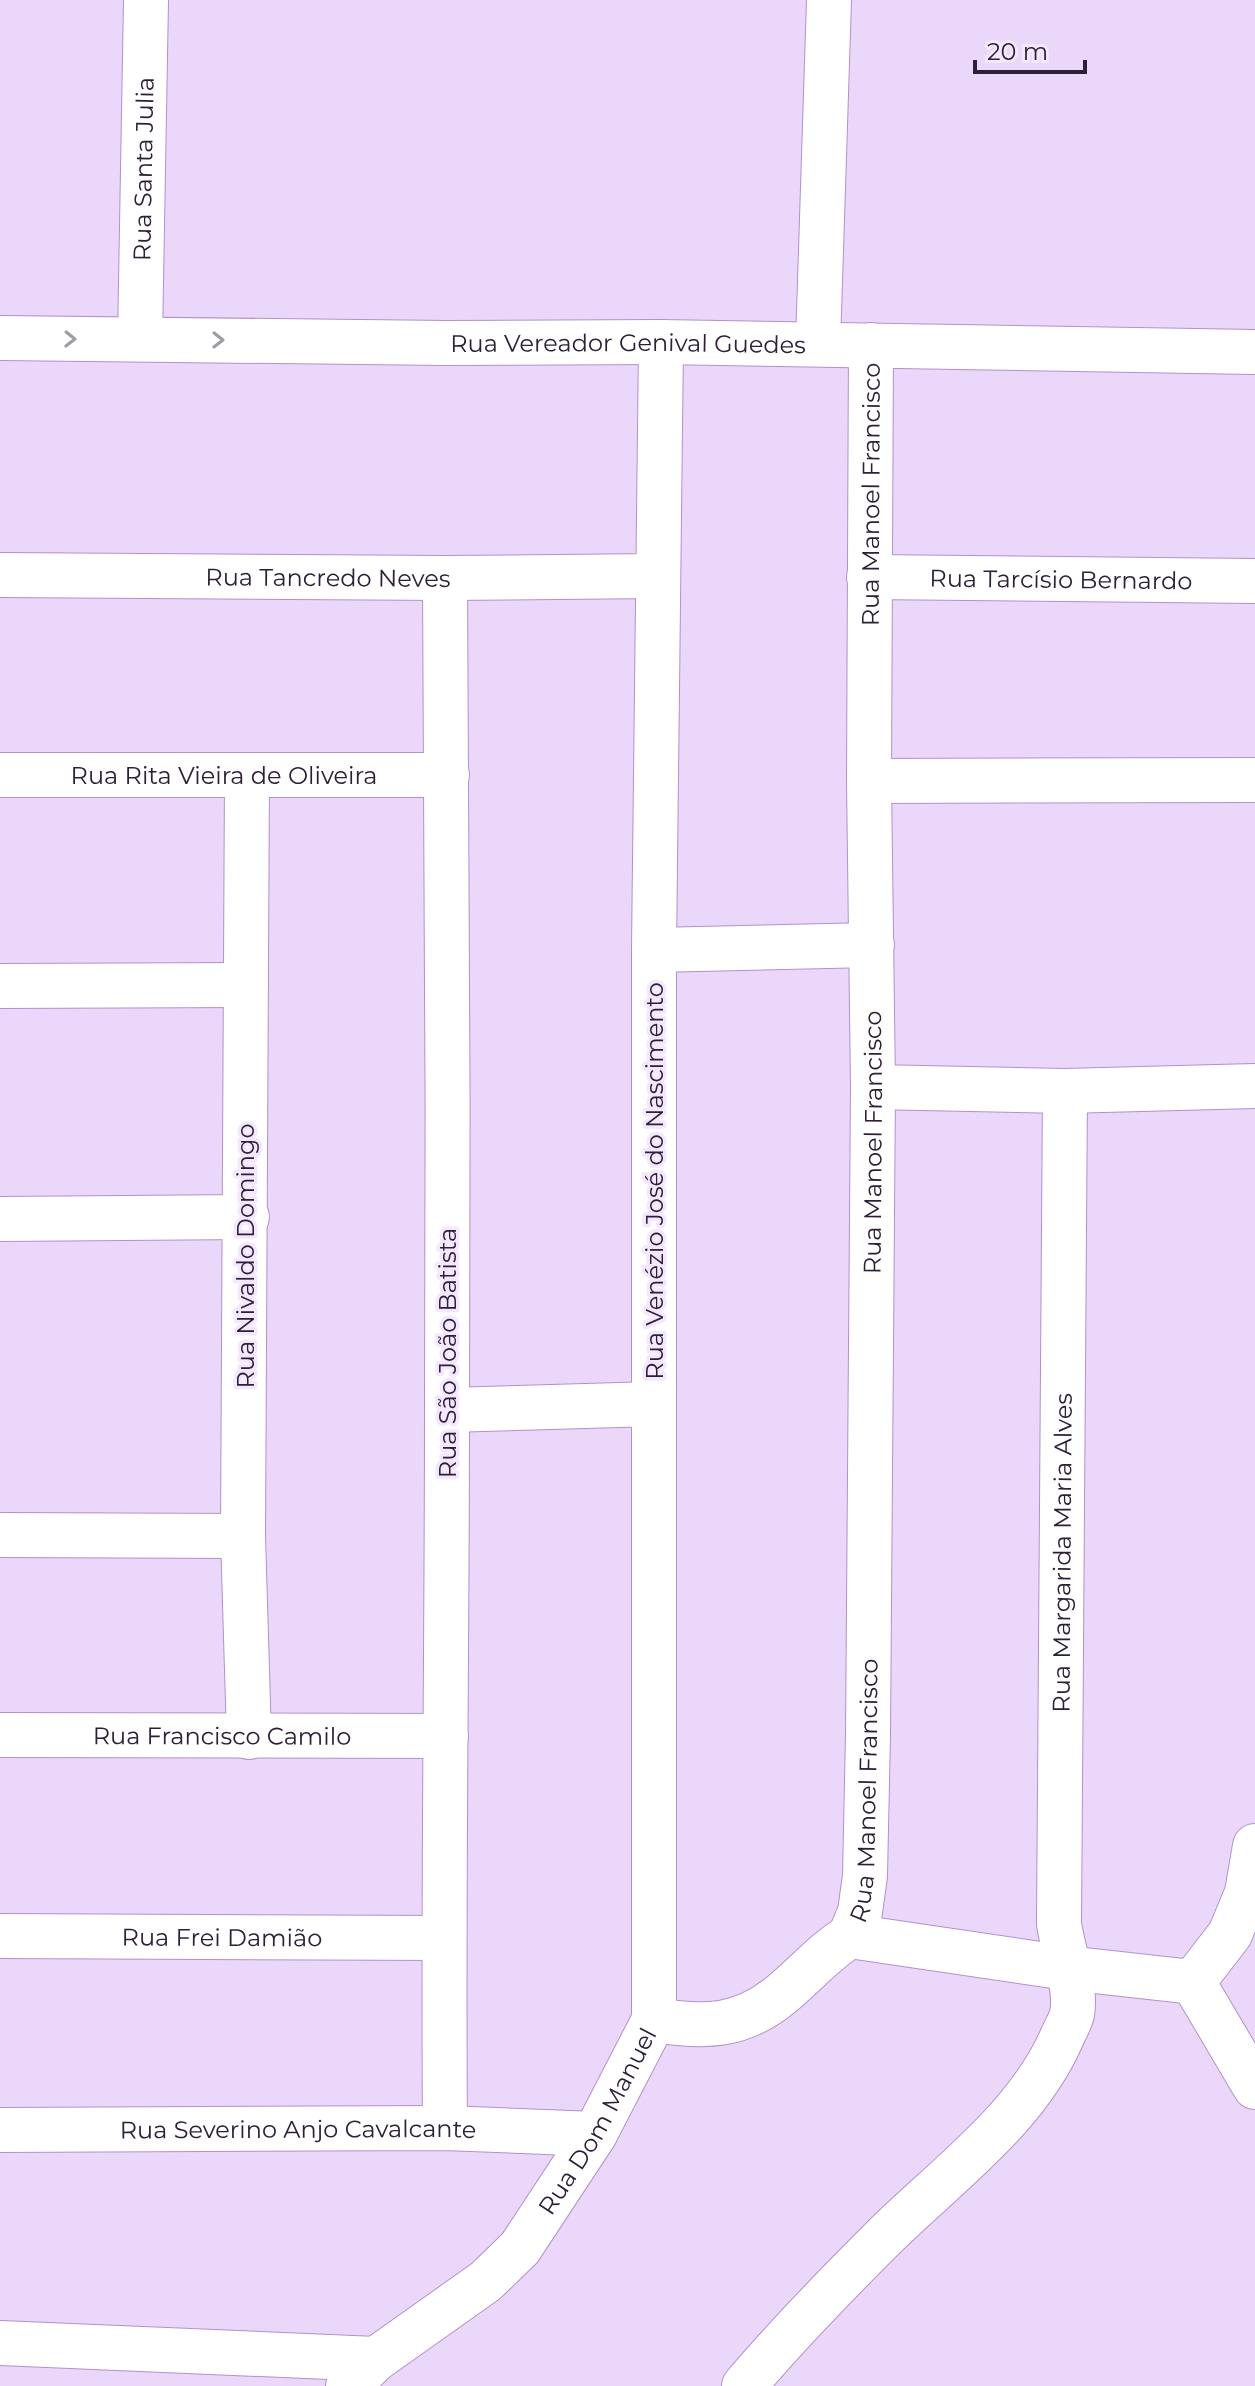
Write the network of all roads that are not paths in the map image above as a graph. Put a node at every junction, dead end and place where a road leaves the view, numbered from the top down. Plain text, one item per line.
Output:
1 (146, 0) edge
2 (829, 0) edge
3 (0, 338) edge
4 (140, 339) junction
5 (661, 342) junction
6 (818, 344) junction
7 (871, 345) junction
8 (1255, 352) edge
9 (0, 575) edge
10 (657, 576) junction
11 (869, 577) junction
12 (445, 578) junction
13 (1255, 581) edge
14 (0, 775) edge
15 (447, 775) junction
16 (247, 776) junction
17 (1255, 780) edge
18 (869, 781) junction
19 (872, 945) junction
20 (654, 950) junction
21 (246, 985) junction
22 (0, 986) edge
23 (1255, 1086) edge
24 (873, 1087) junction
25 (1065, 1091) junction
26 (247, 1217) junction
27 (0, 1219) edge
28 (654, 1404) junction
29 (447, 1410) junction
30 (0, 1535) edge
31 (243, 1536) junction
32 (0, 1735) edge
33 (446, 1736) junction
34 (249, 1737) junction
35 (1255, 1846) edge
36 (1242, 1922) edge
37 (0, 1936) edge
38 (850, 1936) junction
39 (443, 1938) junction
40 (1067, 1968) junction
41 (1193, 1982) junction
42 (654, 2020) junction
43 (1255, 2087) edge
44 (445, 2128) junction
45 (0, 2130) edge
46 (595, 2134) junction
47 (0, 2343) edge
48 (362, 2373) edge
49 (744, 2386) edge

1 - 4 street, Rua Santa Julia
2 - 6 street
3 -> 4 street, Rua Vereador Genival Guedes
4 -> 5 street, Rua Vereador Genival Guedes
5 - 6 street, Rua Vereador Genival Guedes
5 - 10 street, Rua Venézio José do Nascimento
6 - 7 street, Rua Vereador Genival Guedes
7 - 8 street, Rua Vereador Genival Guedes
7 - 11 street, Rua Manoel Francisco
9 - 12 street, Rua Tancredo Neves
10 - 12 street, Rua Tancredo Neves
10 - 20 street, Rua Venézio José do Nascimento
11 - 13 street, Rua Tarcísio Bernardo
11 - 18 street, Rua Manoel Francisco
12 - 15 street, Rua São João Batista
14 - 16 street, Rua Rita Vieira de Oliveira
15 - 16 street, Rua Rita Vieira de Oliveira
15 - 29 street, Rua São João Batista
16 - 21 street, Rua Nivaldo Domingo
17 - 18 street
18 - 19 street, Rua Manoel Francisco
19 - 20 street
19 - 24 street, Rua Manoel Francisco
20 - 28 street, Rua Venézio José do Nascimento
21 - 22 street
21 - 26 street, Rua Nivaldo Domingo
23 - 25 street
24 - 25 street
24 - 38 street, Rua Manoel Francisco
25 - 40 street, Rua Margarida Maria Alves
26 - 27 street
26 - 31 street, Rua Nivaldo Domingo
28 - 29 street
28 - 42 street, Rua Venézio José do Nascimento
29 - 33 street, Rua São João Batista
30 - 31 street
31 - 34 street, Rua Nivaldo Domingo
32 - 34 street, Rua Francisco Camilo
33 - 34 street, Rua Francisco Camilo
33 - 39 street, Rua São João Batista
35 - 36 street
36 - 41 street
37 - 39 street, Rua Frei Damião
38 - 40 street
38 - 42 street, Rua Dom Manuel
39 - 44 street, Rua São João Batista
40 - 41 street
40 - 49 street, Rua Margarida Maria Alves
41 - 43 street
42 - 46 street, Rua Dom Manuel
44 - 45 street, Rua Severino Anjo Cavalcante
44 - 46 street, Rua Severino Anjo Cavalcante
46 - 48 street, Rua Dom Manuel
47 - 48 street

